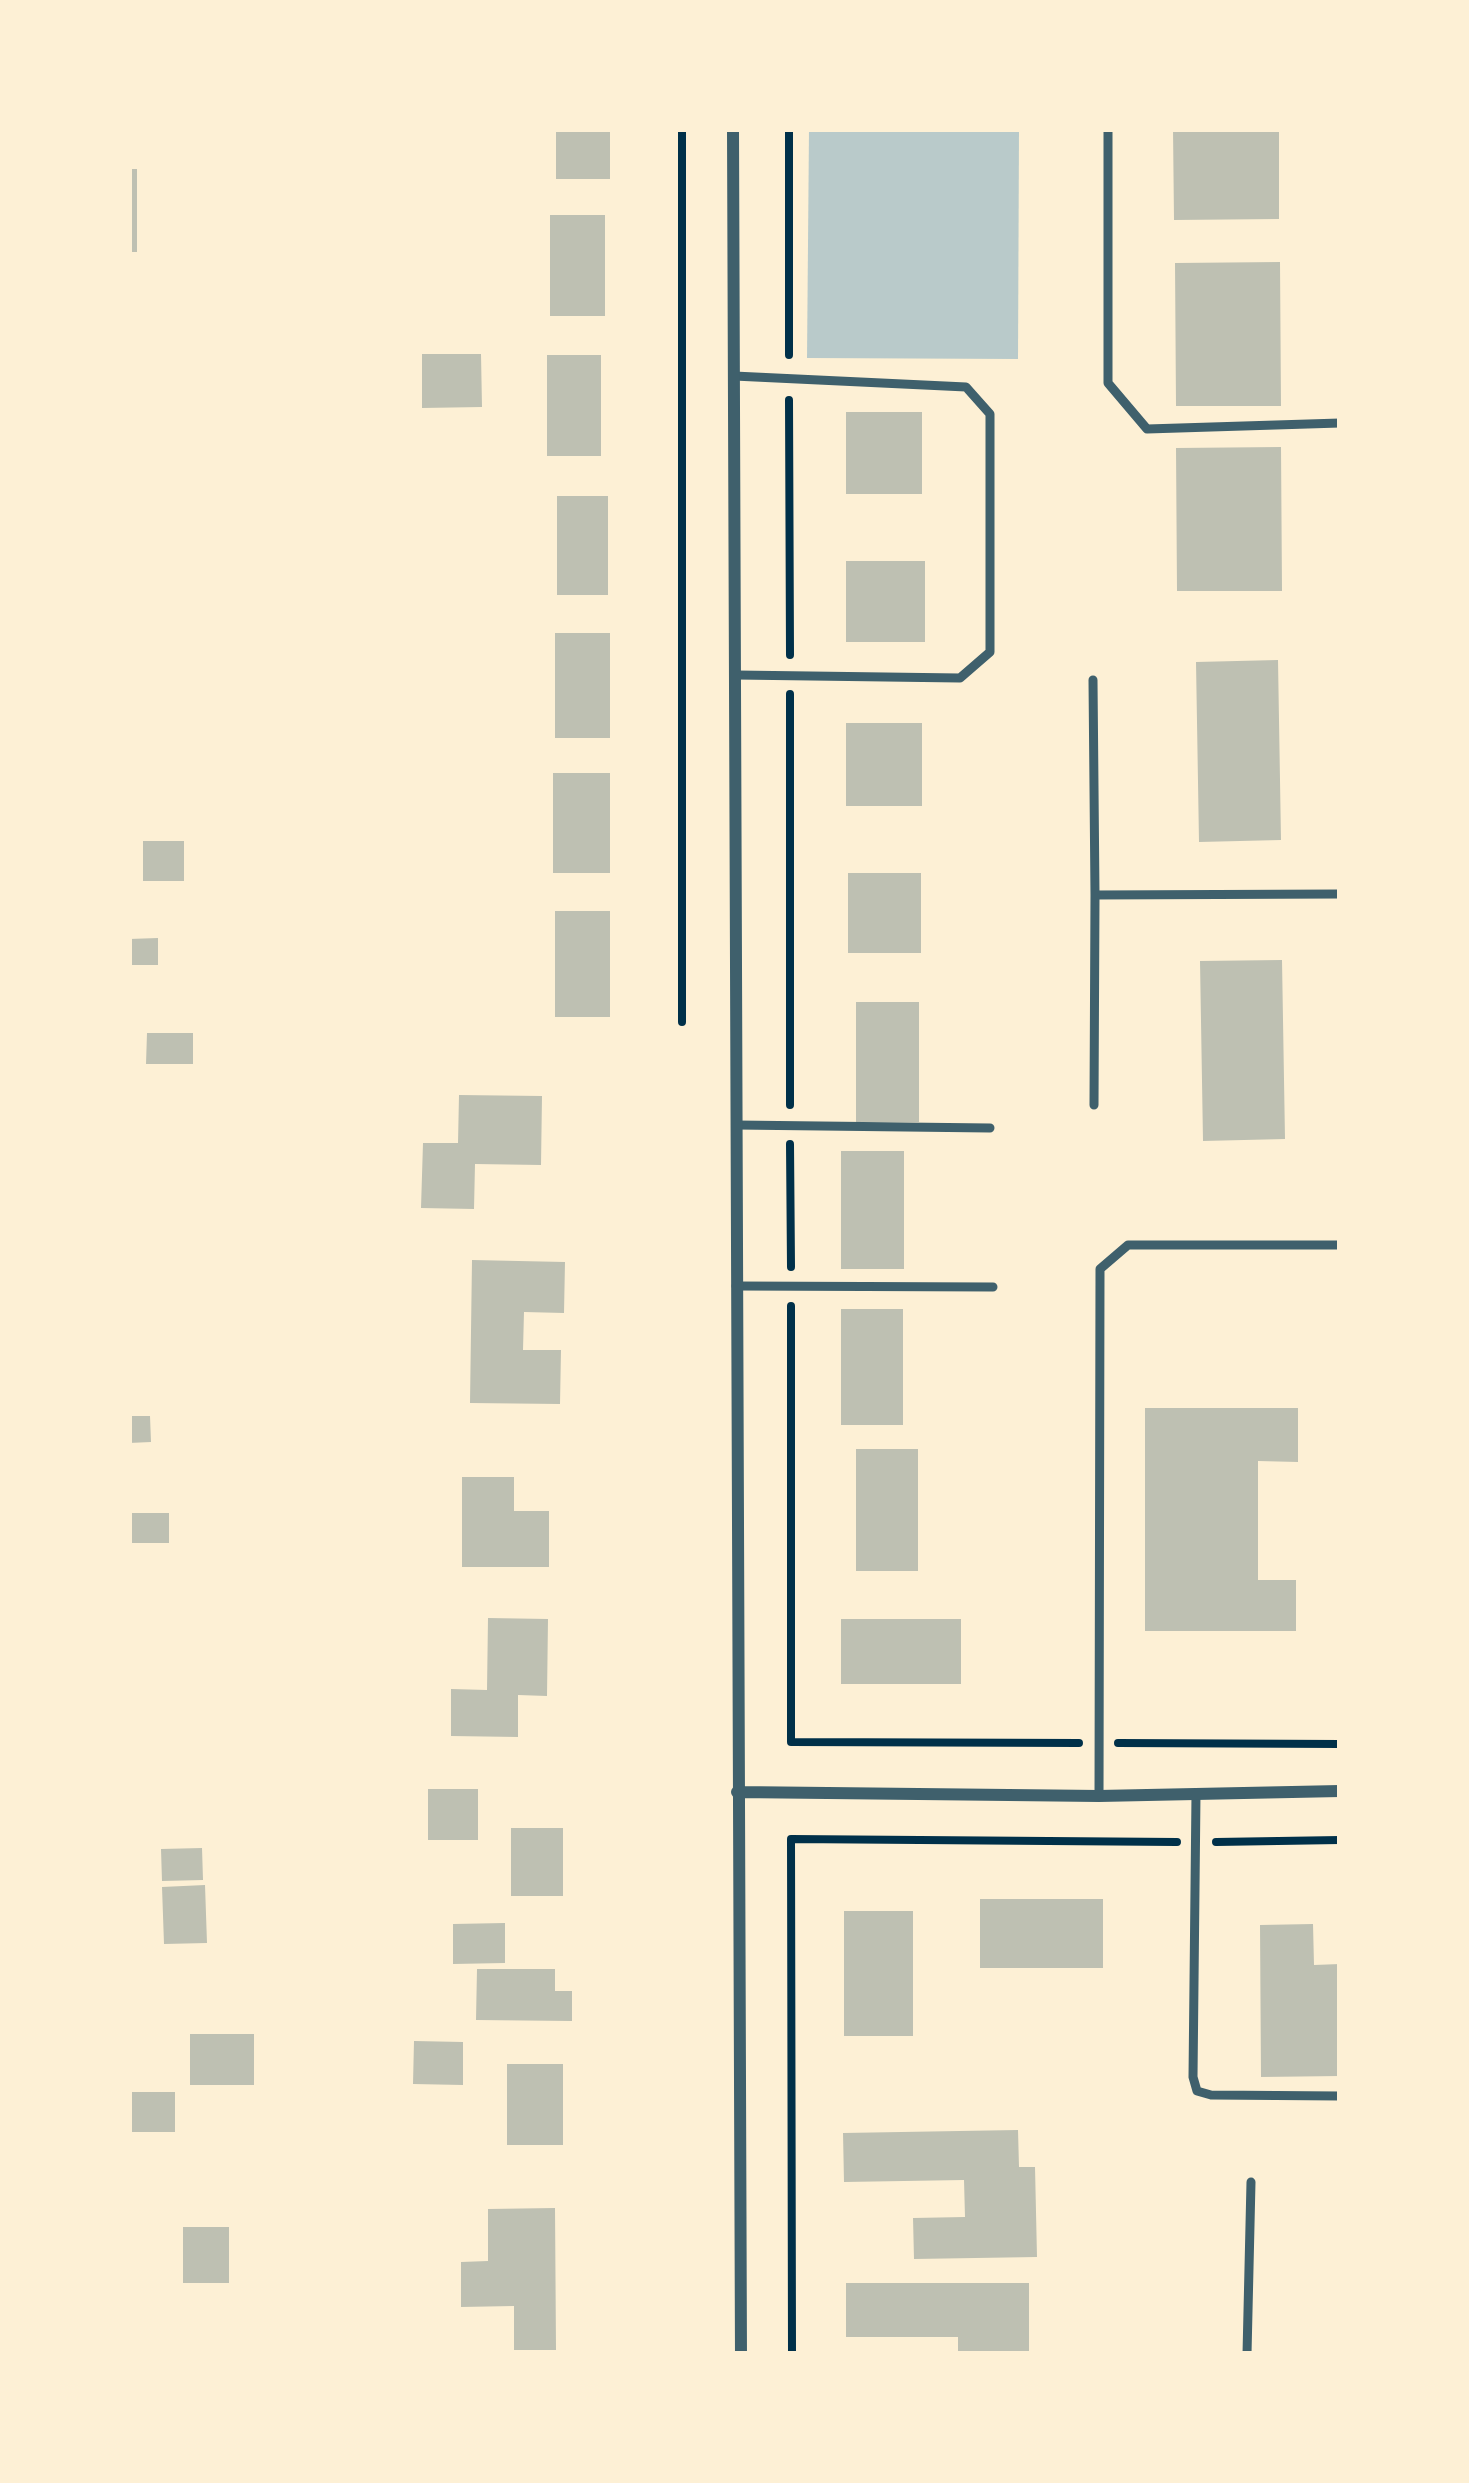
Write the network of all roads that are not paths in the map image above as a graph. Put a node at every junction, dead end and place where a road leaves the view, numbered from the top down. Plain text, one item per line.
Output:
1 (733, 129) edge
2 (1108, 129) edge
3 (734, 376) junction
4 (1340, 423) edge
5 (736, 675) junction
6 (1093, 680) dead end
7 (1340, 894) edge
8 (1095, 895) junction
9 (1094, 1105) dead end
10 (736, 1125) junction
11 (990, 1129) dead end
12 (1340, 1245) edge
13 (736, 1286) junction
14 (993, 1288) dead end
15 (1340, 1791) edge
16 (737, 1792) junction
17 (1196, 1794) junction
18 (1099, 1796) junction
19 (1340, 2096) edge
20 (1251, 2182) dead end
21 (741, 2354) edge
22 (1247, 2354) edge

1 - 3 street
2 - 4 lane
3 - 5 street
3 - 5 lane
5 - 10 street
6 - 8 lane
7 - 8 lane
8 - 9 lane
10 - 11 lane
10 - 13 street
12 - 18 lane
13 - 14 lane
13 - 16 street
15 - 17 street
16 - 18 street
16 - 21 street
17 - 18 street
17 - 19 lane
20 - 22 lane

